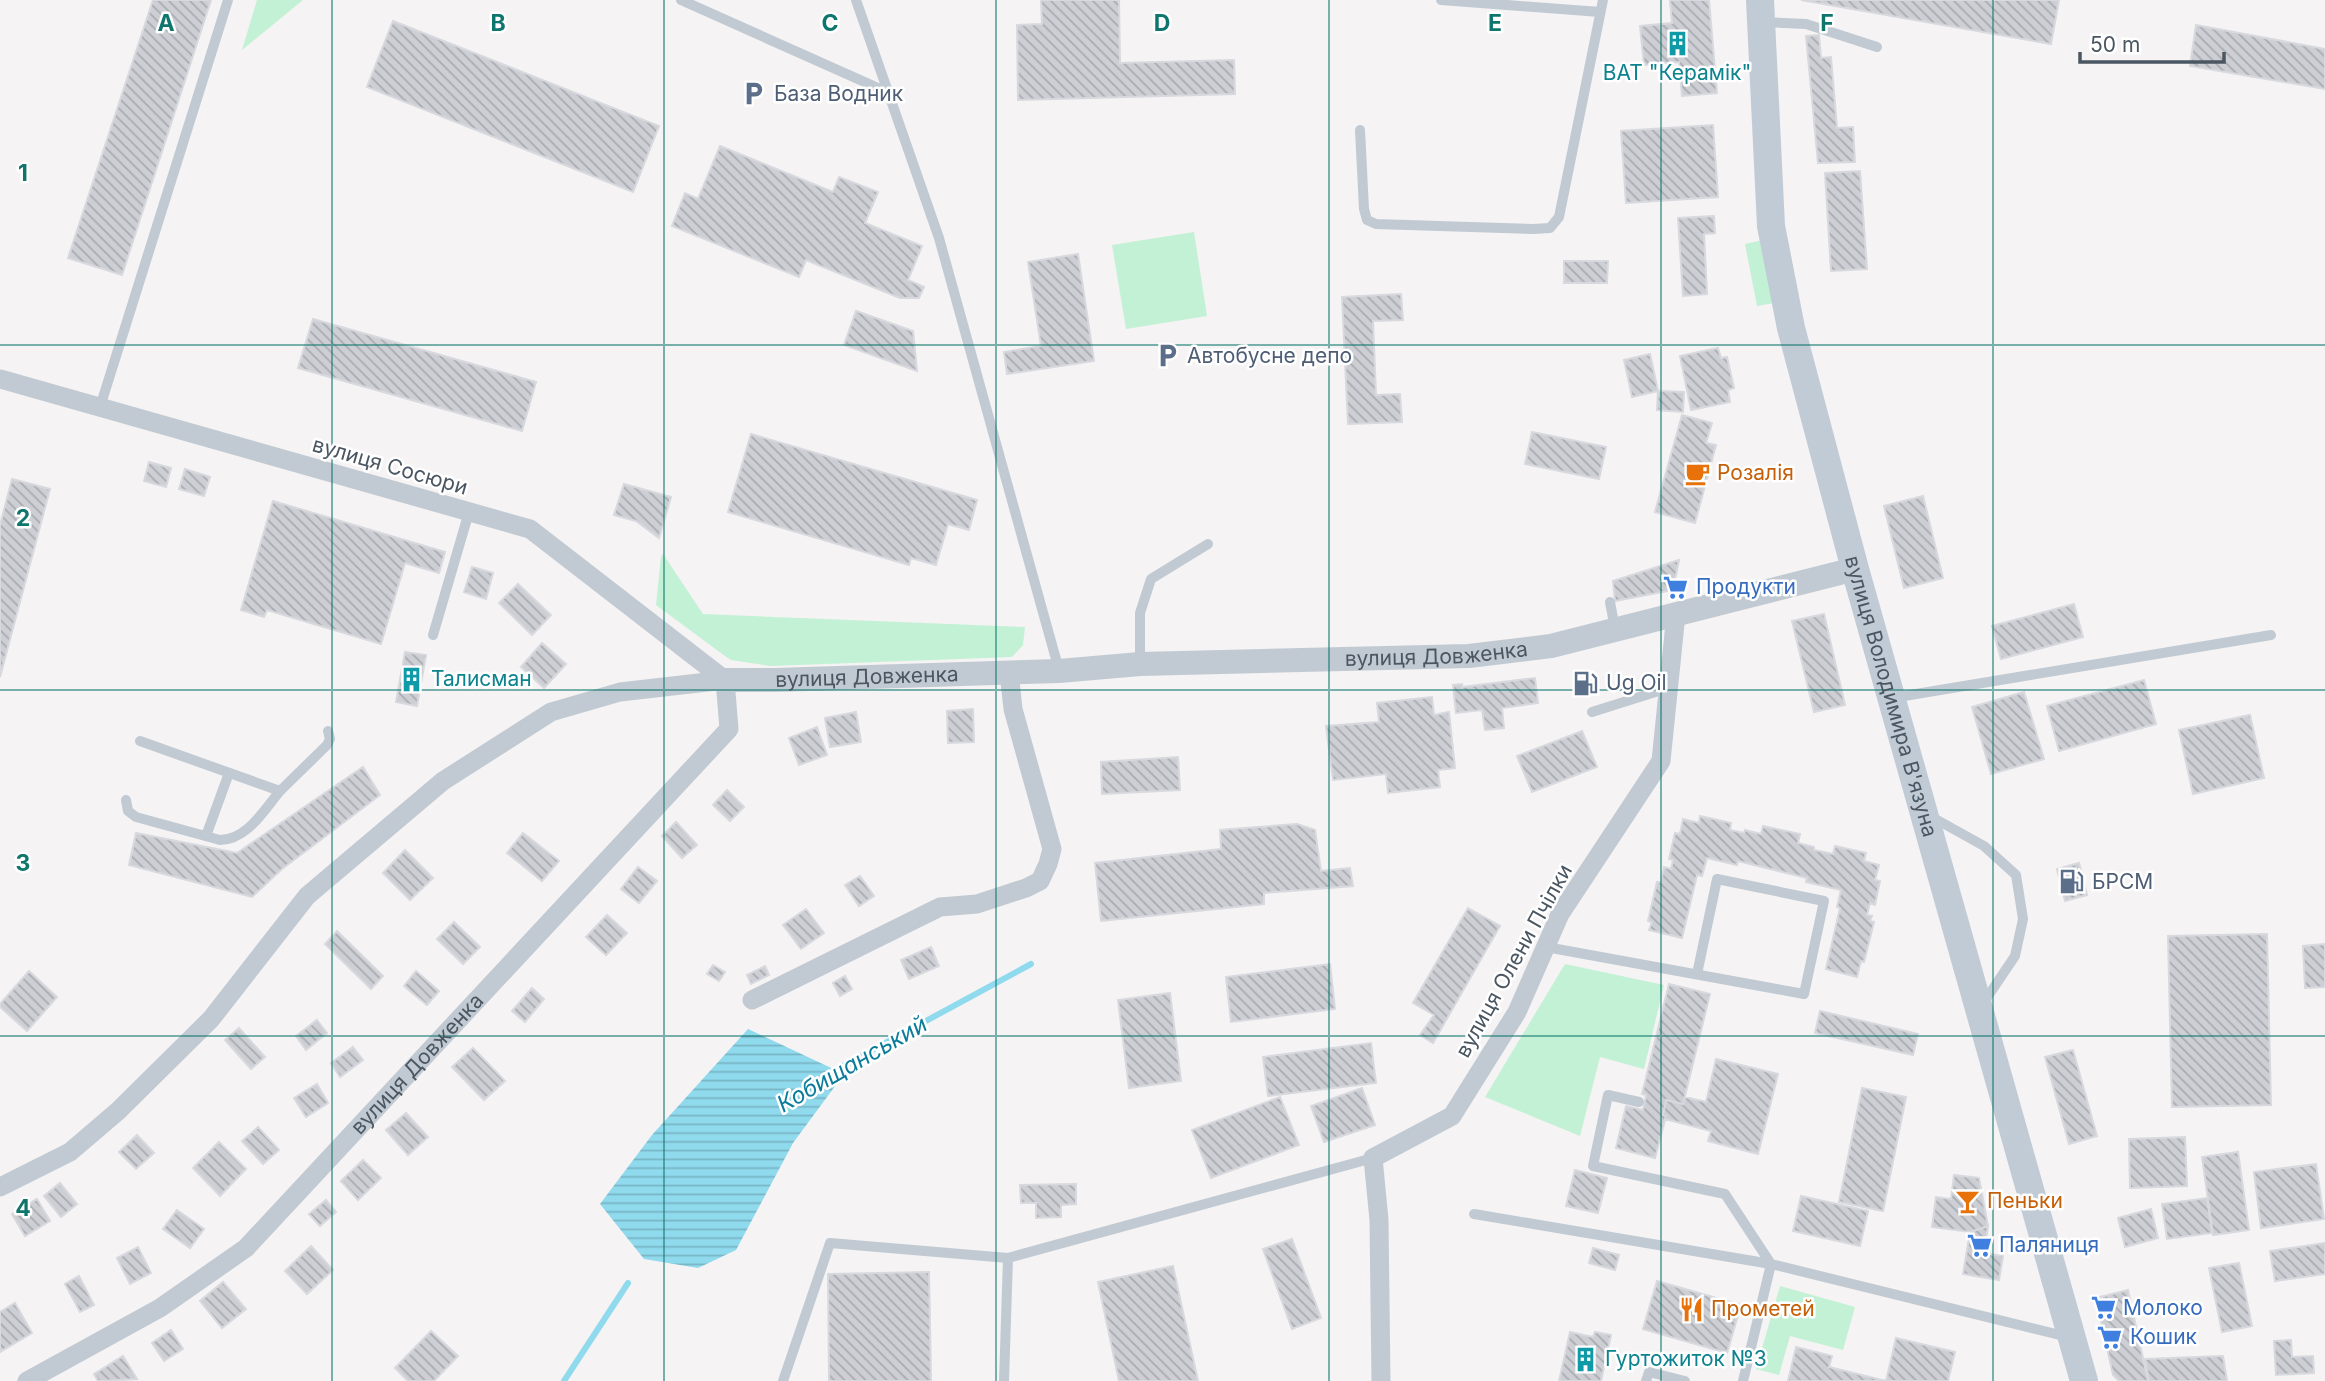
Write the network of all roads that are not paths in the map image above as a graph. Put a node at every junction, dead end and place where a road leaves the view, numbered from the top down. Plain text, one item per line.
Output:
1 (228, 0) edge
2 (681, 0) edge
3 (856, 0) edge
4 (1441, 0) edge
5 (1602, 0) edge
6 (1760, 11) edge
7 (1600, 12) junction
8 (1877, 47) dead end
9 (887, 92) junction
10 (1360, 130) dead end
11 (0, 379) edge
12 (100, 407) junction
13 (469, 512) junction
14 (1208, 544) dead end
15 (1855, 569) junction
16 (1610, 602) dead end
17 (1676, 614) junction
18 (1615, 629) junction
19 (433, 635) dead end
20 (2272, 635) dead end
21 (1140, 664) junction
22 (1059, 671) junction
23 (1009, 673) junction
24 (725, 680) junction
25 (1669, 688) junction
26 (1892, 699) junction
27 (1592, 712) dead end
28 (328, 731) dead end
29 (140, 741) dead end
30 (229, 773) junction
31 (280, 791) junction
32 (125, 800) dead end
33 (1924, 813) junction
34 (206, 836) junction
35 (1546, 947) junction
36 (1697, 975) junction
37 (752, 1000) dead end
38 (1979, 1009) junction
39 (1639, 1102) dead end
40 (1373, 1158) junction
41 (0, 1187) edge
42 (1474, 1214) dead end
43 (1008, 1258) junction
44 (1771, 1264) junction
45 (2072, 1338) junction
46 (27, 1381) edge
47 (783, 1381) edge
48 (1004, 1381) edge
49 (1381, 1381) edge
50 (1646, 1381) edge
51 (1685, 1381) edge
52 (1743, 1381) edge
53 (2084, 1381) edge

1 - 12 lane
2 - 9 lane
3 - 9 lane
4 - 7 lane
5 - 7 lane
6 - 8 lane
6 - 15 main road, вулиця Володимира В'язуна
7 - 10 lane
9 - 22 lane
11 - 12 street, вулиця Сосюри
12 - 13 street, вулиця Сосюри
13 - 19 lane
13 - 24 street, вулиця Сосюри
14 - 21 lane
15 - 17 street, вулиця Довженка
15 - 26 main road, вулиця Володимира В'язуна
16 - 18 lane
17 - 18 street, вулиця Довженка
17 - 25 street, вулиця Олени Пчілки
18 - 21 street, вулиця Довженка
20 - 26 lane
21 - 22 street, вулиця Довженка
22 - 23 street, вулиця Довженка
23 - 24 street, вулиця Довженка
23 - 37 street
24 - 41 street, вулиця Довженка
24 - 46 street, вулиця Довженка
25 - 27 lane
25 - 35 street, вулиця Олени Пчілки
26 - 33 main road, вулиця Володимира В'язуна
28 - 31 lane
29 - 30 lane
30 - 31 lane
30 - 34 lane
31 - 34 lane
32 - 34 lane
33 - 38 main road, вулиця Володимира В'язуна
33 - 38 lane
35 - 36 lane
35 - 40 street, вулиця Олени Пчілки
36 - 36 lane
38 - 45 main road, вулиця Володимира В'язуна
39 - 44 lane
40 - 43 lane
40 - 49 street
42 - 44 lane
43 - 47 lane
43 - 48 lane
44 - 45 lane
44 - 52 lane
45 - 53 main road, вулиця Володимира В'язуна
50 - 51 lane

